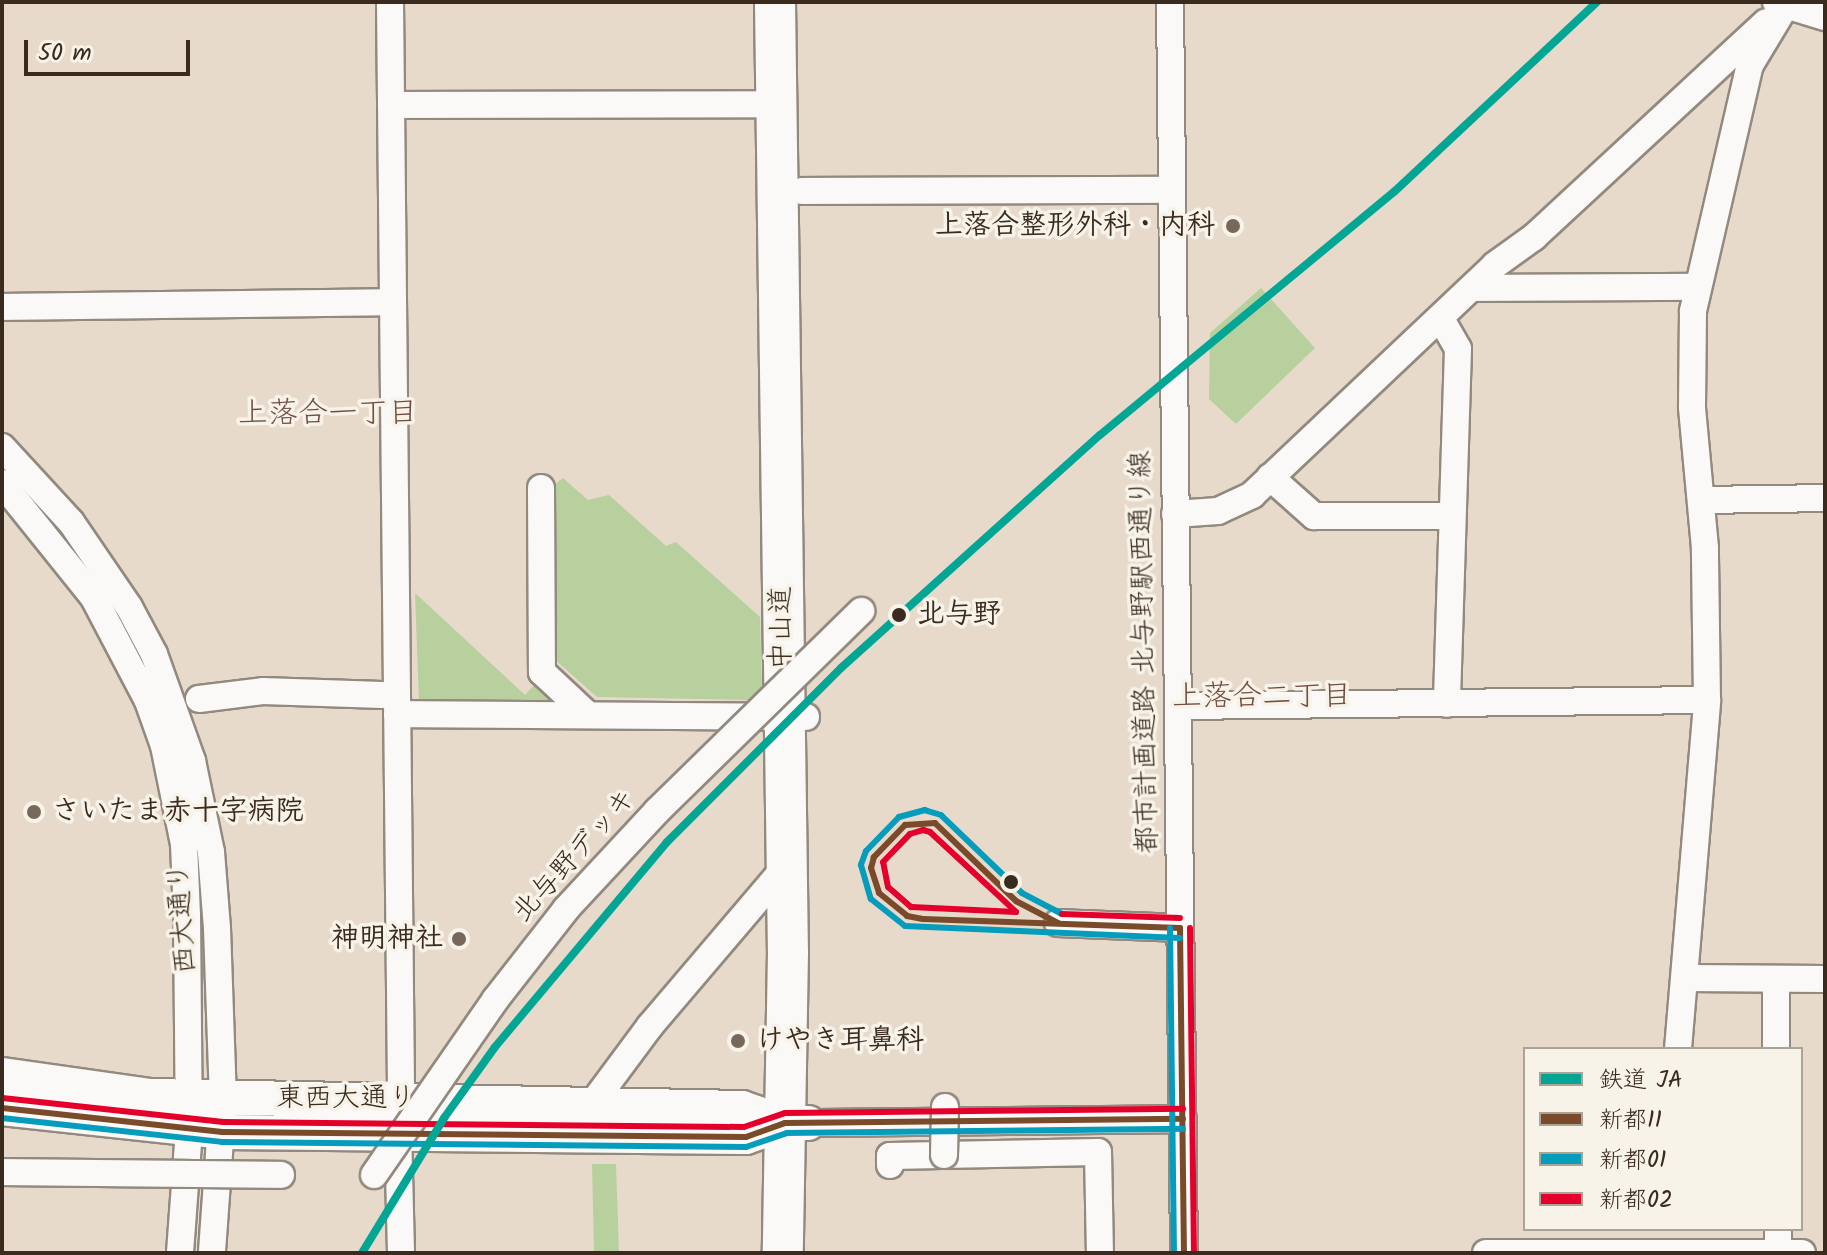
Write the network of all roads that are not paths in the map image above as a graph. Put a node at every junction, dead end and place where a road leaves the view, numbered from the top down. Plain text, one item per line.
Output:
1 (390, 2) edge
2 (775, 2) edge
3 (798, 2) edge
4 (1170, 2) edge
5 (1784, 3) edge
6 (1825, 17) edge
7 (777, 104) junction
8 (391, 105) junction
9 (1172, 190) junction
10 (802, 191) junction
11 (1697, 287) junction
12 (1474, 288) junction
13 (393, 302) junction
14 (2, 307) edge
15 (1441, 319) junction
16 (2, 447) edge
17 (1270, 477) junction
18 (2, 483) edge
19 (541, 488) dead end
20 (1825, 498) edge
21 (1702, 500) junction
22 (1175, 514) junction
23 (1452, 516) junction
24 (861, 611) dead end
25 (199, 699) dead end
26 (1707, 700) junction
27 (1447, 704) junction
28 (389, 705) junction
29 (1178, 706) junction
30 (588, 715) junction
31 (794, 717) junction
32 (786, 866) junction
33 (1058, 923) dead end
34 (1180, 928) junction
35 (1686, 978) junction
36 (1776, 979) junction
37 (1825, 979) edge
38 (1678, 1047) edge
39 (1776, 1047) edge
40 (2, 1053) edge
41 (9, 1096) edge
42 (223, 1098) junction
43 (592, 1104) junction
44 (945, 1107) dead end
45 (399, 1114) junction
46 (1183, 1119) junction
47 (200, 1120) junction
48 (796, 1123) junction
49 (944, 1155) junction
50 (890, 1165) dead end
51 (2, 1172) edge
52 (281, 1175) dead end
53 (374, 1175) dead end
54 (1778, 1231) edge
55 (1661, 1244) edge
56 (180, 1253) edge
57 (212, 1253) edge
58 (401, 1253) edge
59 (783, 1253) edge
60 (810, 1253) edge
61 (1100, 1253) edge
62 (1184, 1253) edge
63 (1486, 1253) edge
64 (1778, 1253) edge
65 (1802, 1253) edge

1 - 8 street
2 - 7 highway, 中山道
3 - 10 highway, 中山道
4 - 9 street, 都市計画道路 北与野駅西通り線
5 - 6 street
5 - 11 street
5 - 12 street
7 - 8 street
7 - 31 highway, 中山道
8 - 13 street
9 - 10 street
9 - 22 street, 都市計画道路 北与野駅西通り線
10 - 31 highway, 中山道
11 - 12 street
11 - 21 street
12 - 15 street
13 - 14 street
13 - 28 street
15 - 17 street
15 - 23 street
16 - 42 street, 西大通り
17 - 22 street
17 - 23 street
18 - 47 street, 西大通り
19 - 30 street
20 - 21 street
21 - 26 street
22 - 29 street, 都市計画道路 北与野駅西通り線
23 - 27 street
24 - 53 street, 北与野デッキ, bridge
25 - 28 street
26 - 27 street
26 - 35 street
27 - 29 street
28 - 30 street
28 - 45 street
29 - 34 street, 都市計画道路 北与野駅西通り線
30 - 31 street
31 - 32 highway, 中山道
31 - 48 highway, 中山道
32 - 43 street
32 - 48 highway, 中山道
33 - 34 street
34 - 46 street, 都市計画道路 北与野駅西通り線
35 - 36 street
35 - 38 street
36 - 37 street
36 - 39 street
40 - 41 main road
41 - 47 main road, 東西大通り
42 - 45 main road, 東西大通り
42 - 47 main road, 東西大通り
43 - 45 main road, 東西大通り
43 - 48 main road, 東西大通り
44 - 49 street, bridge
45 - 47 main road, 東西大通り
45 - 48 main road, 東西大通り
45 - 58 street
46 - 48 street
46 - 62 street, 都市計画道路 北与野駅西通り線
47 - 56 street, 西大通り
47 - 57 street, 西大通り
48 - 59 highway, 中山道
48 - 60 highway, 中山道
49 - 50 street
49 - 61 street
51 - 52 street, bridge
54 - 64 street
55 - 63 street
55 - 64 street
64 - 65 street

